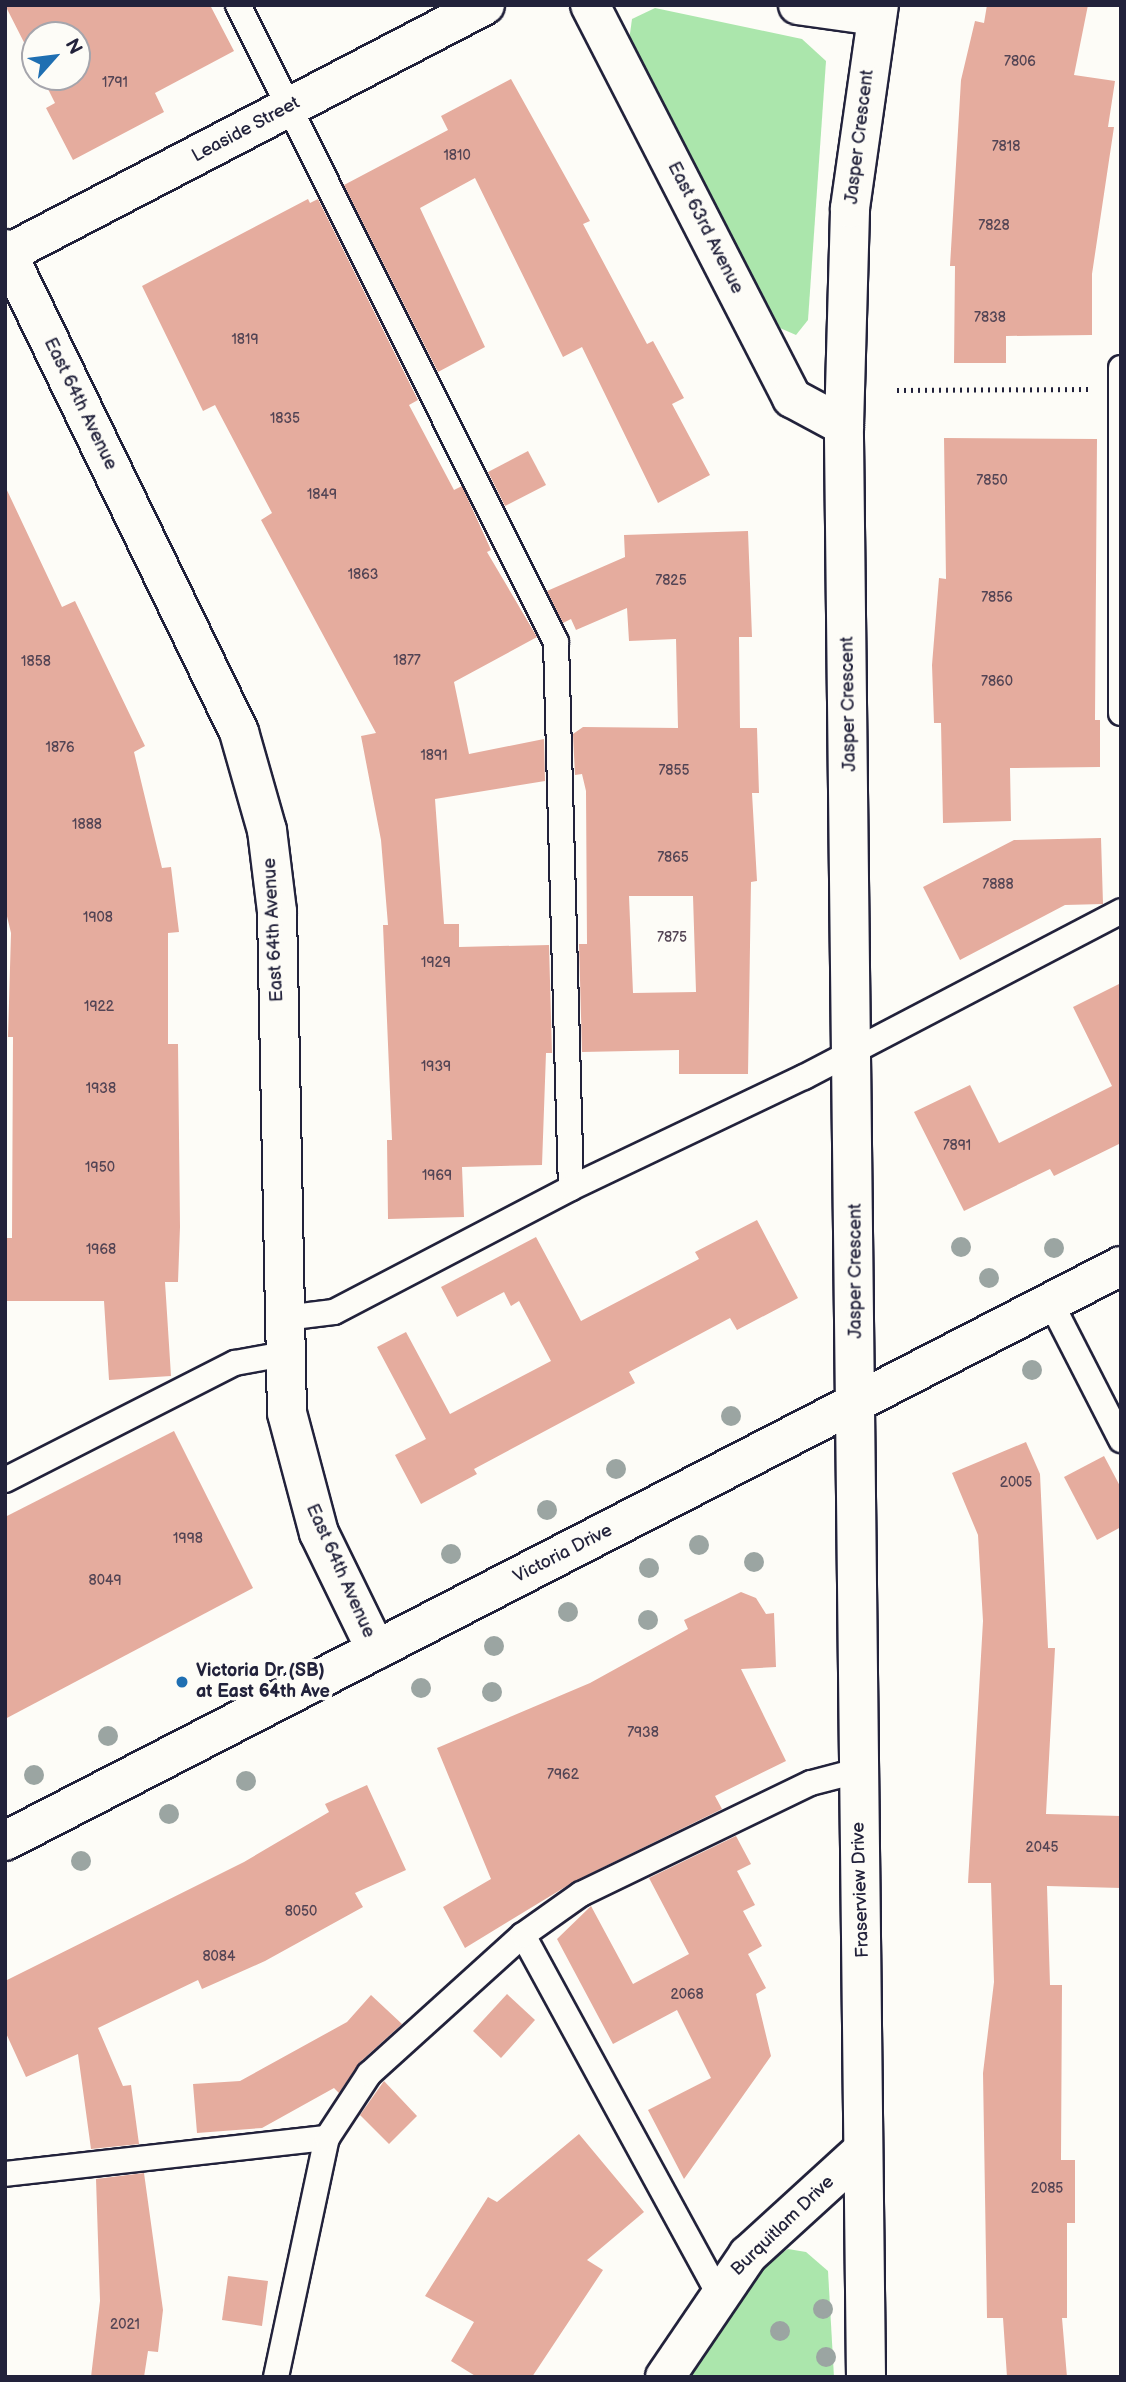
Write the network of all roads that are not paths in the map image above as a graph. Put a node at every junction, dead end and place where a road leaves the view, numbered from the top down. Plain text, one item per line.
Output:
1 (238, 5) edge
2 (485, 5) edge
3 (590, 5) edge
4 (798, 5) edge
5 (877, 11) edge
6 (290, 107) junction
7 (6, 253) edge
8 (1121, 368) edge
9 (1120, 388) edge
10 (844, 426) junction
11 (1121, 713) edge
12 (1121, 911) edge
13 (854, 1048) junction
14 (571, 1188) junction
15 (1121, 1266) edge
16 (1051, 1303) junction
17 (285, 1336) junction
18 (856, 1404) junction
19 (1121, 1440) edge
20 (5, 1480) edge
21 (376, 1650) junction
22 (857, 1771) junction
23 (5, 1841) edge
24 (523, 1935) junction
25 (327, 2138) junction
26 (862, 2151) junction
27 (5, 2174) edge
28 (718, 2292) junction
29 (276, 2377) edge
30 (665, 2377) edge
31 (866, 2377) edge

1 - 6 lane
2 - 6 street, Leaside Street
3 - 10 street, East 63rd Avenue
4 - 5 street
5 - 10 street, Jasper Crescent
6 - 7 street, Leaside Street
6 - 14 lane
7 - 17 street, East 64th Avenue
8 - 9 lane
9 - 11 lane
10 - 13 street, Jasper Crescent
12 - 13 lane
13 - 14 lane
13 - 18 street, Jasper Crescent
14 - 17 lane
15 - 16 street, Victoria Drive
16 - 18 street, Victoria Drive
16 - 19 lane
17 - 20 lane
17 - 21 street, East 64th Avenue
18 - 21 street, Victoria Drive
18 - 22 street, Fraserview Drive
21 - 23 street, Victoria Drive
22 - 24 lane
22 - 26 street, Fraserview Drive
24 - 25 lane
24 - 28 lane
25 - 27 lane
25 - 29 lane
26 - 28 street, Burquitlam Drive
26 - 31 street, Fraserview Drive
28 - 30 street, Burquitlam Drive

